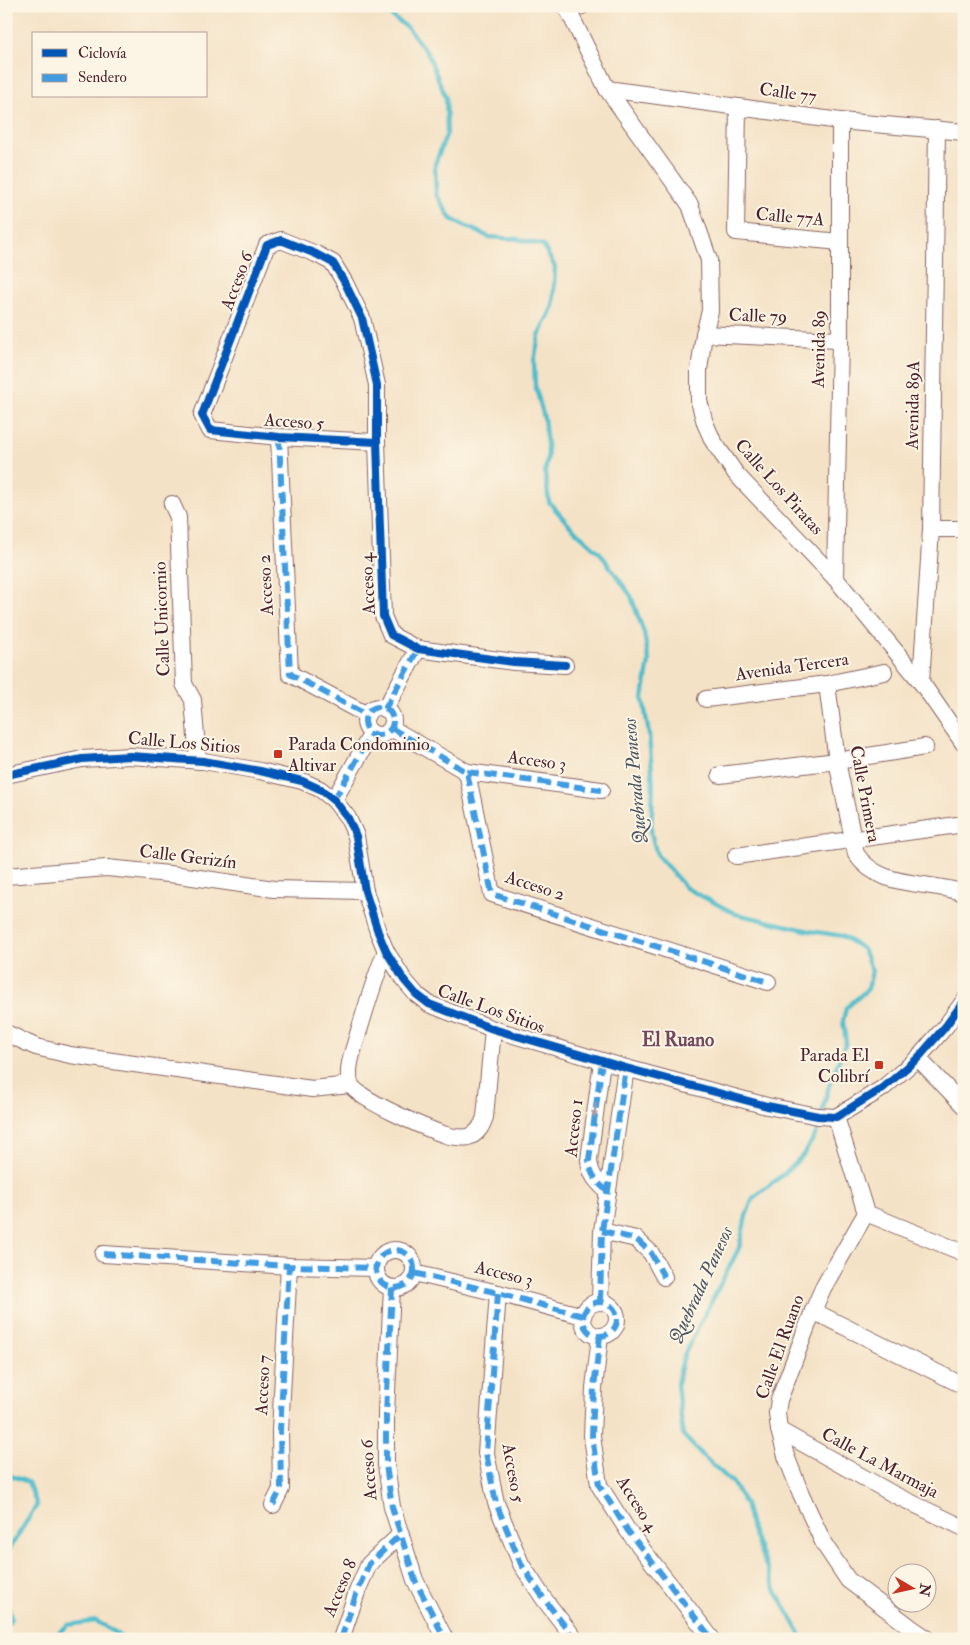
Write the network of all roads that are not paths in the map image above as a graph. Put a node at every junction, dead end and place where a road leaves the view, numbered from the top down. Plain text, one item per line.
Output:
1 (571, 7) edge
2 (607, 89) junction
3 (738, 107) junction
4 (840, 121) junction
5 (937, 129) junction
6 (964, 132) edge
7 (840, 242) junction
8 (704, 334) junction
9 (840, 340) junction
10 (210, 430) joint
11 (279, 436) junction
12 (377, 442) junction
13 (172, 504) dead end
14 (931, 529) junction
15 (964, 529) edge
16 (835, 578) junction
17 (418, 649) junction
18 (566, 665) dead end
19 (884, 672) dead end
20 (921, 682) junction
21 (827, 684) junction
22 (706, 699) dead end
23 (385, 709) junction
24 (367, 715) junction
25 (391, 728) junction
26 (372, 734) junction
27 (964, 744) edge
28 (925, 746) dead end
29 (198, 761) junction
30 (838, 761) junction
31 (467, 772) junction
32 (720, 775) dead end
33 (6, 776) edge
34 (601, 790) dead end
35 (334, 800) junction
36 (957, 825) dead end
37 (852, 840) junction
38 (736, 856) dead end
39 (6, 876) edge
40 (365, 891) junction
41 (964, 893) edge
42 (386, 951) junction
43 (768, 982) dead end
44 (964, 1001) edge
45 (493, 1029) junction
46 (6, 1033) edge
47 (918, 1058) junction
48 (602, 1061) junction
49 (626, 1068) junction
50 (350, 1085) junction
51 (964, 1106) edge
52 (836, 1117) junction
53 (608, 1192) junction
54 (866, 1213) junction
55 (602, 1231) junction
56 (964, 1253) edge
57 (103, 1254) dead end
58 (289, 1266) junction
59 (376, 1268) junction
60 (414, 1273) junction
61 (664, 1277) dead end
62 (392, 1288) junction
63 (498, 1293) junction
64 (600, 1302) junction
65 (813, 1311) junction
66 (583, 1316) junction
67 (600, 1336) junction
68 (964, 1386) edge
69 (779, 1430) junction
70 (273, 1505) dead end
71 (964, 1528) edge
72 (401, 1534) junction
73 (341, 1639) edge
74 (445, 1639) edge
75 (575, 1639) edge
76 (712, 1639) edge
77 (928, 1639) edge

1 - 2 street, Calle Los Piratas
2 - 3 street, Calle 77
2 - 8 street, Calle Los Piratas
3 - 4 street, Calle 77
3 - 7 street, Calle 77A
4 - 5 street, Calle 77
4 - 7 street, Avenida 89
5 - 6 street, Calle 77
5 - 14 street, Avenida 89A
7 - 9 street, Avenida 89
8 - 9 street, Calle 79
8 - 16 street, Calle Los Piratas
9 - 16 street, Avenida 89
10 - 11 street, Acceso 5
10 - 12 street, Acceso 6
11 - 12 street, Acceso 5
11 - 24 street, Acceso 2
12 - 17 street, Acceso 4
13 - 29 street, Calle Unicornio
14 - 15 street
14 - 20 street, Avenida 89A
16 - 20 street, Calle Los Piratas
17 - 18 street, Acceso 4
17 - 23 street
19 - 21 street, Avenida Tercera
20 - 27 street, Calle Los Piratas
21 - 22 street, Avenida Tercera
21 - 30 street, Calle Primera
23 - 24 street
23 - 25 street
24 - 26 street
25 - 26 street
25 - 31 street
26 - 35 street
28 - 30 street
29 - 33 street, Calle Los Sitios
29 - 35 street, Calle Los Sitios
30 - 32 street
30 - 37 street, Calle Primera
31 - 34 street, Acceso 3
31 - 43 street, Acceso 2
35 - 40 street, Calle Los Sitios
36 - 37 street
37 - 38 street
37 - 41 street, Calle Primera
39 - 40 street, Calle Gerizín
40 - 42 street, Calle Los Sitios
42 - 45 street, Calle Los Sitios
42 - 50 street
44 - 47 street
45 - 48 street, Calle Los Sitios
45 - 50 street
46 - 50 street
47 - 51 street
47 - 52 street
48 - 49 street, Calle Los Sitios
48 -> 53 street, Acceso 1
49 - 52 street, Calle Los Sitios
49 - 53 street
52 - 54 street
53 - 55 street
54 - 56 street
54 - 65 street, Calle El Ruano
55 - 61 street
55 - 64 street
57 - 58 street
58 - 59 street
58 - 70 street, Acceso 7
59 - 60 street
59 - 62 street
60 - 62 street
60 - 63 street, Acceso 3
62 - 72 street, Acceso 6
63 - 66 street, Acceso 3
63 - 75 street, Acceso 5
64 - 66 street
64 - 67 street
65 - 68 street
65 - 69 street, Calle El Ruano
66 - 67 street
67 - 76 street, Acceso 4
69 - 71 street, Calle La Marmaja
69 - 77 street, Calle El Ruano
72 - 73 street, Acceso 8
72 - 74 street, Acceso 6

